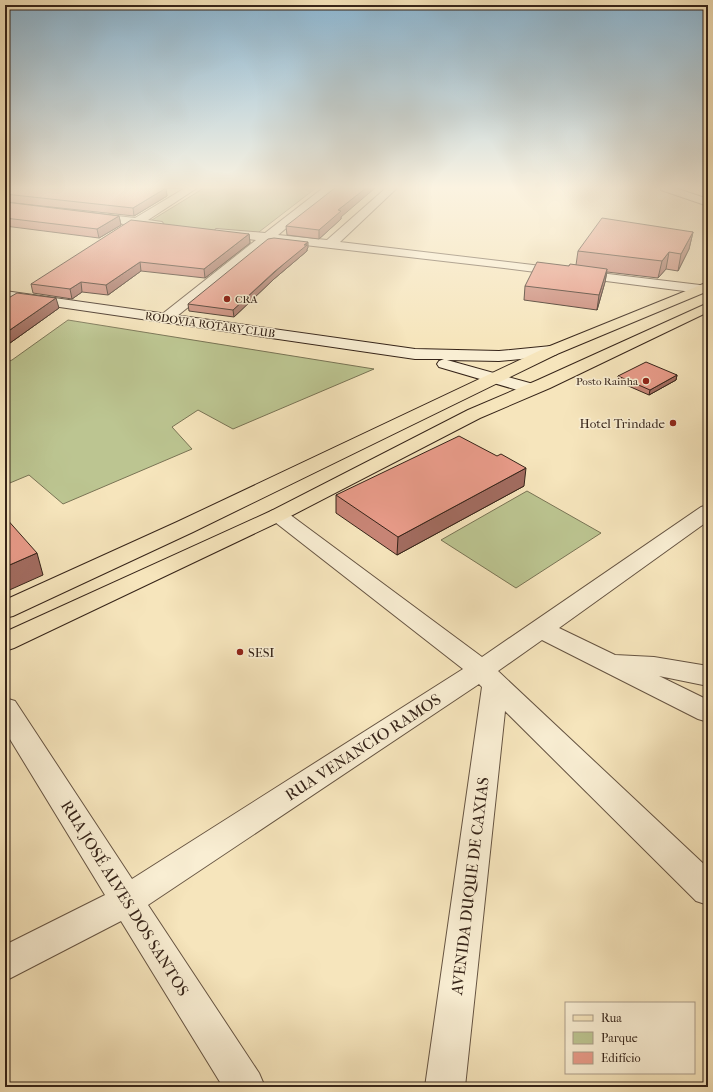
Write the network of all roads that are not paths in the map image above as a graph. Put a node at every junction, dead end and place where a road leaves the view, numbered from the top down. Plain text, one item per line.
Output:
1 (266, 239) edge
2 (276, 239) edge
3 (336, 239) edge
4 (329, 245) junction
5 (701, 292) edge
6 (5, 295) edge
7 (708, 307) edge
8 (166, 318) junction
9 (551, 352) junction
10 (415, 354) junction
11 (496, 378) junction
12 (531, 389) junction
13 (708, 511) edge
14 (278, 515) junction
15 (185, 527) junction
16 (214, 546) junction
17 (5, 610) edge
18 (540, 629) junction
19 (5, 642) edge
20 (609, 664) junction
21 (708, 676) edge
22 (488, 678) junction
23 (5, 708) edge
24 (708, 712) edge
25 (708, 890) edge
26 (126, 901) junction
27 (5, 964) edge
28 (245, 1087) edge
29 (444, 1087) edge

1 - 8 street
2 - 4 street
3 - 4 street
4 - 5 street
5 - 9 main road
6 - 8 street, RODOVIA ROTARY CLUB
7 - 12 main road
8 - 10 street, RODOVIA ROTARY CLUB
9 - 10 street
9 - 11 main road
10 - 11 street
11 - 12 street
11 - 15 main road
12 - 14 main road
13 - 18 street, RUA VENANCIO RAMOS
14 - 16 main road
14 - 22 street
15 - 16 main road
15 - 17 main road
16 - 19 main road
18 - 20 street
18 - 22 street, RUA VENANCIO RAMOS
20 - 21 street
20 - 24 street
22 - 25 street
22 - 26 street, RUA VENANCIO RAMOS
22 - 29 street, AVENIDA DUQUE DE CAXIAS
23 - 26 street, RUA JOSÉ ALVES DOS SANTOS
26 - 27 street, RUA VENANCIO RAMOS
26 - 28 street, RUA JOSÉ ALVES DOS SANTOS

